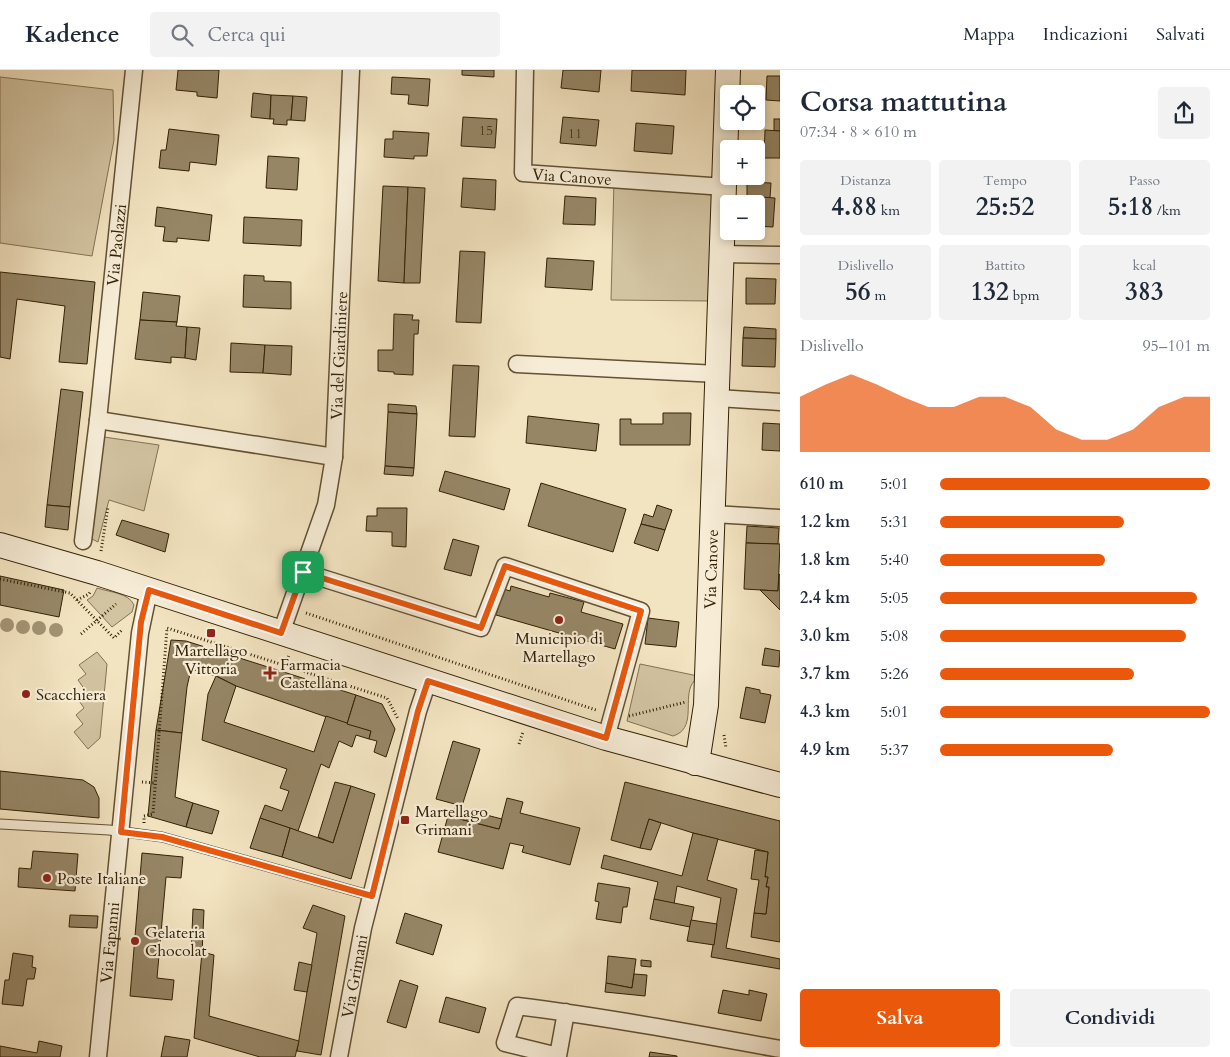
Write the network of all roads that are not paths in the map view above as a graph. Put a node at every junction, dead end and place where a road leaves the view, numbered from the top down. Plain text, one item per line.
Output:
1 (134, 70) edge
2 (351, 70) edge
3 (525, 70) edge
4 (728, 70) edge
5 (725, 186) junction
6 (722, 254) junction
7 (780, 255) edge
8 (517, 364) dead end
9 (718, 374) junction
10 (718, 398) junction
11 (780, 402) edge
12 (98, 420) junction
13 (334, 457) junction
14 (713, 514) junction
15 (780, 518) edge
16 (83, 541) dead end
17 (0, 545) edge
18 (303, 572) junction
19 (149, 590) junction
20 (286, 643) junction
21 (428, 681) junction
22 (606, 738) junction
23 (695, 763) junction
24 (780, 785) edge
25 (0, 824) edge
26 (121, 832) junction
27 (372, 896) junction
28 (566, 1012) dead end
29 (780, 1049) edge
30 (98, 1057) edge
31 (339, 1057) edge

1 - 12 street, Via Paolazzi
2 - 13 street, Via del Giardiniere
3 - 5 street, Via Canove
4 - 5 street, Via Canove
5 - 6 street, Via Canove
6 - 7 street
6 - 9 street, Via Canove
8 - 9 street
9 - 10 street, Via Canove
10 - 11 street
10 - 14 street, Via Canove
12 - 13 street
12 - 16 street, Via Paolazzi
13 - 18 street, Via del Giardiniere
14 - 15 street
14 - 23 street, Via Canove
17 - 19 street
18 - 20 street, Via del Giardiniere
18 - 22 street
19 - 20 street
19 - 26 street, Via Fapanni
20 - 21 street
21 - 22 street
21 - 27 street, Via Grimani
22 - 23 street
23 - 24 street
25 - 26 lane
26 - 27 lane
26 - 30 street, Via Fapanni
27 - 31 street, Via Grimani
28 - 29 street

